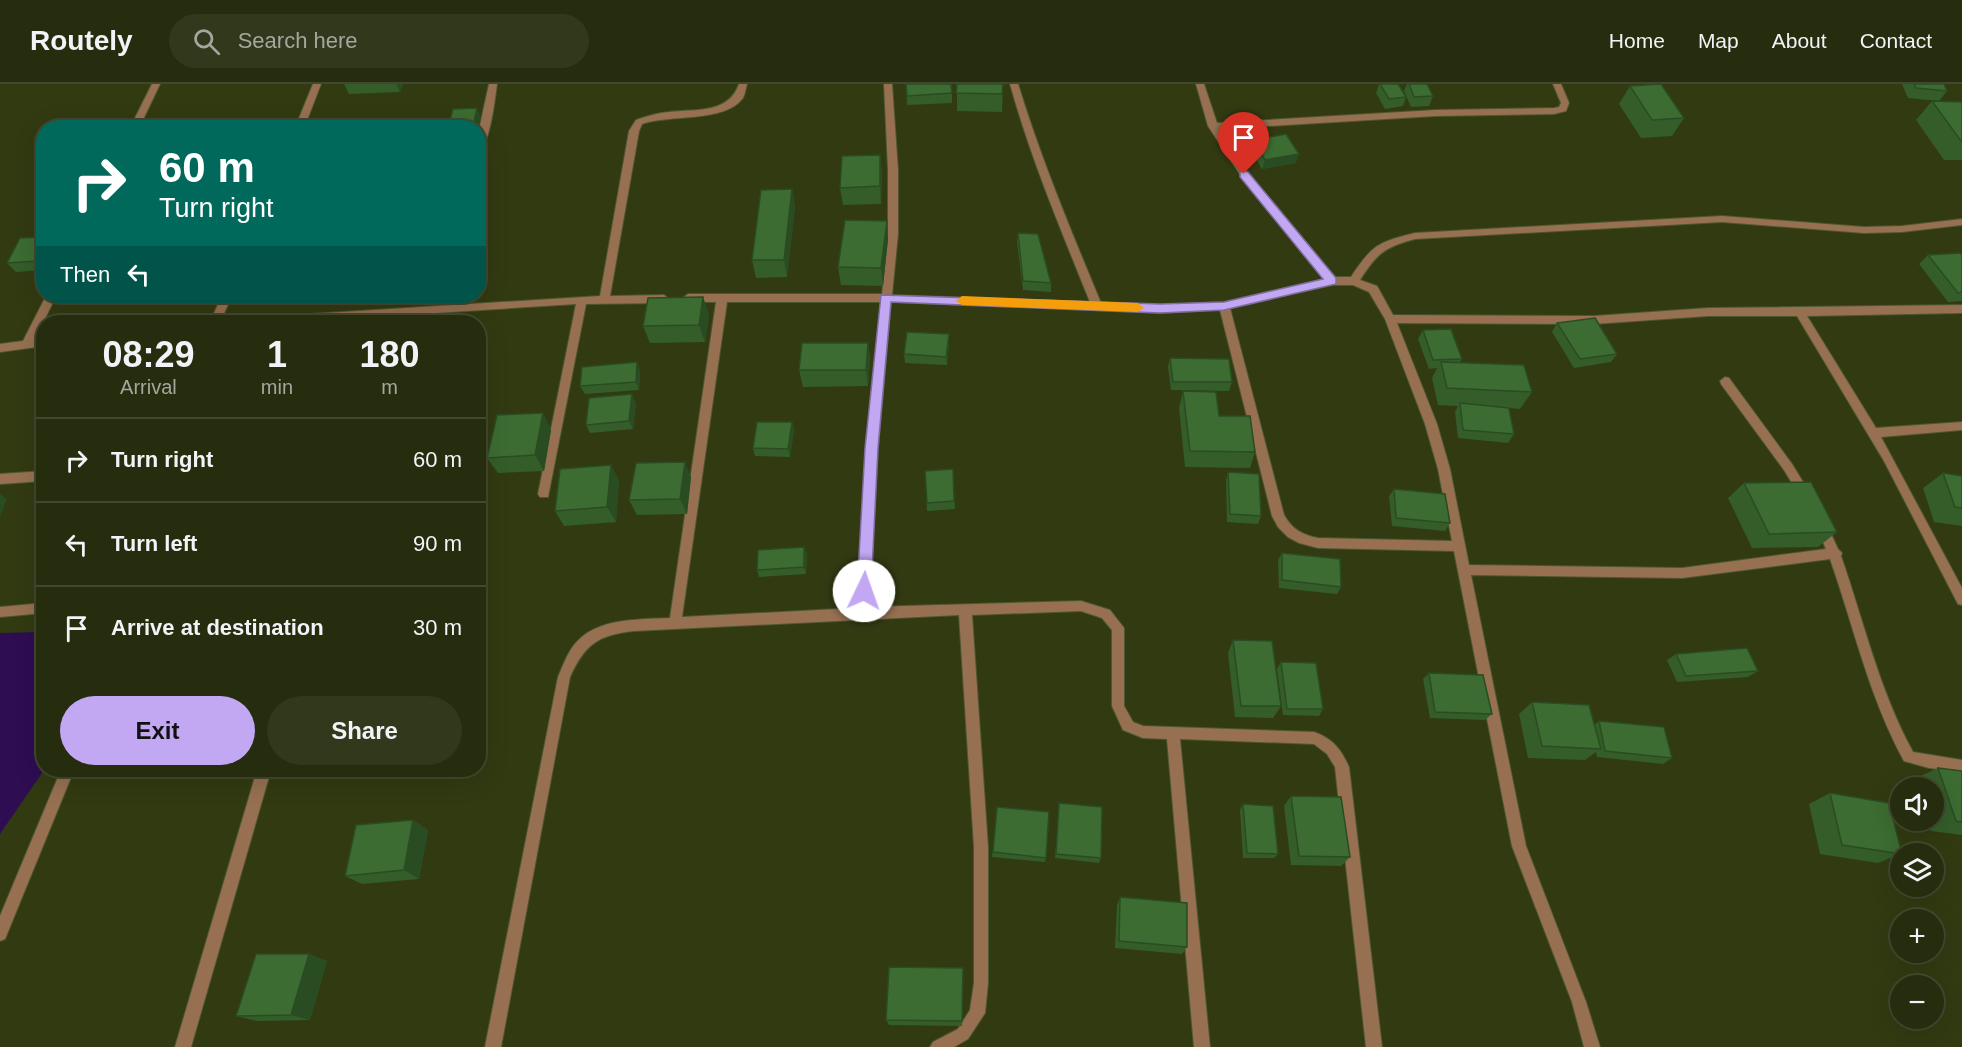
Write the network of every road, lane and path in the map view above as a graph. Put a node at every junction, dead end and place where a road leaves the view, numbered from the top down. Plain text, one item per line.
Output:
1 (156, 84) edge
2 (317, 84) edge
3 (493, 84) edge
4 (743, 84) edge
5 (888, 84) edge
6 (1014, 84) edge
7 (1200, 84) edge
8 (1557, 84) edge
9 (138, 120) edge
10 (302, 120) edge
11 (486, 124) edge
12 (1213, 126) junction
13 (1962, 222) edge
14 (1332, 281) junction
15 (1354, 281) junction
16 (722, 298) junction
17 (885, 298) junction
18 (582, 300) junction
19 (604, 300) junction
20 (426, 303) edge
21 (1097, 306) junction
22 (1224, 306) junction
23 (425, 309) junction
24 (1962, 309) edge
25 (400, 311) junction
26 (1800, 312) junction
27 (343, 315) edge
28 (399, 315) edge
29 (1390, 319) junction
30 (36, 326) edge
31 (36, 343) edge
32 (27, 344) junction
33 (0, 348) edge
34 (1725, 381) dead end
35 (1962, 426) edge
36 (1873, 433) junction
37 (36, 477) edge
38 (0, 479) edge
39 (544, 494) dead end
40 (1460, 546) junction
41 (1836, 553) junction
42 (1465, 570) junction
43 (1962, 600) edge
44 (36, 609) edge
45 (965, 609) junction
46 (0, 612) edge
47 (863, 613) junction
48 (675, 623) junction
49 (1173, 733) junction
50 (1962, 766) edge
51 (64, 777) edge
52 (262, 777) edge
53 (0, 934) edge
54 (183, 1047) edge
55 (493, 1047) edge
56 (938, 1047) edge
57 (1202, 1047) edge
58 (1374, 1047) edge
59 (1592, 1047) edge

1 - 9 street
2 - 10 street
3 - 11 street
4 - 19 street
5 - 17 street
6 - 21 street
7 - 12 street
8 - 12 street
12 - 14 street
13 - 15 street
14 - 15 street
14 - 22 street
15 - 29 street
16 - 17 street
16 - 19 street
16 - 48 street
17 - 21 street
17 - 47 street
18 - 19 street
18 - 23 street
18 - 39 street
20 - 23 street
21 - 22 street
22 - 40 street
23 - 25 street
24 - 26 street
25 - 27 street
25 - 28 street
26 - 29 street
26 - 36 street
29 - 40 street
30 - 32 street
31 - 32 street
32 - 33 street
34 - 41 street
35 - 36 street
36 - 43 street
37 - 38 street
40 - 42 street
41 - 42 street
41 - 50 street
42 - 59 street
44 - 46 street
45 - 47 street
45 - 49 street
45 - 56 street
47 - 48 street
48 - 55 street
49 - 57 street
49 - 58 street
51 - 53 street
52 - 54 street

